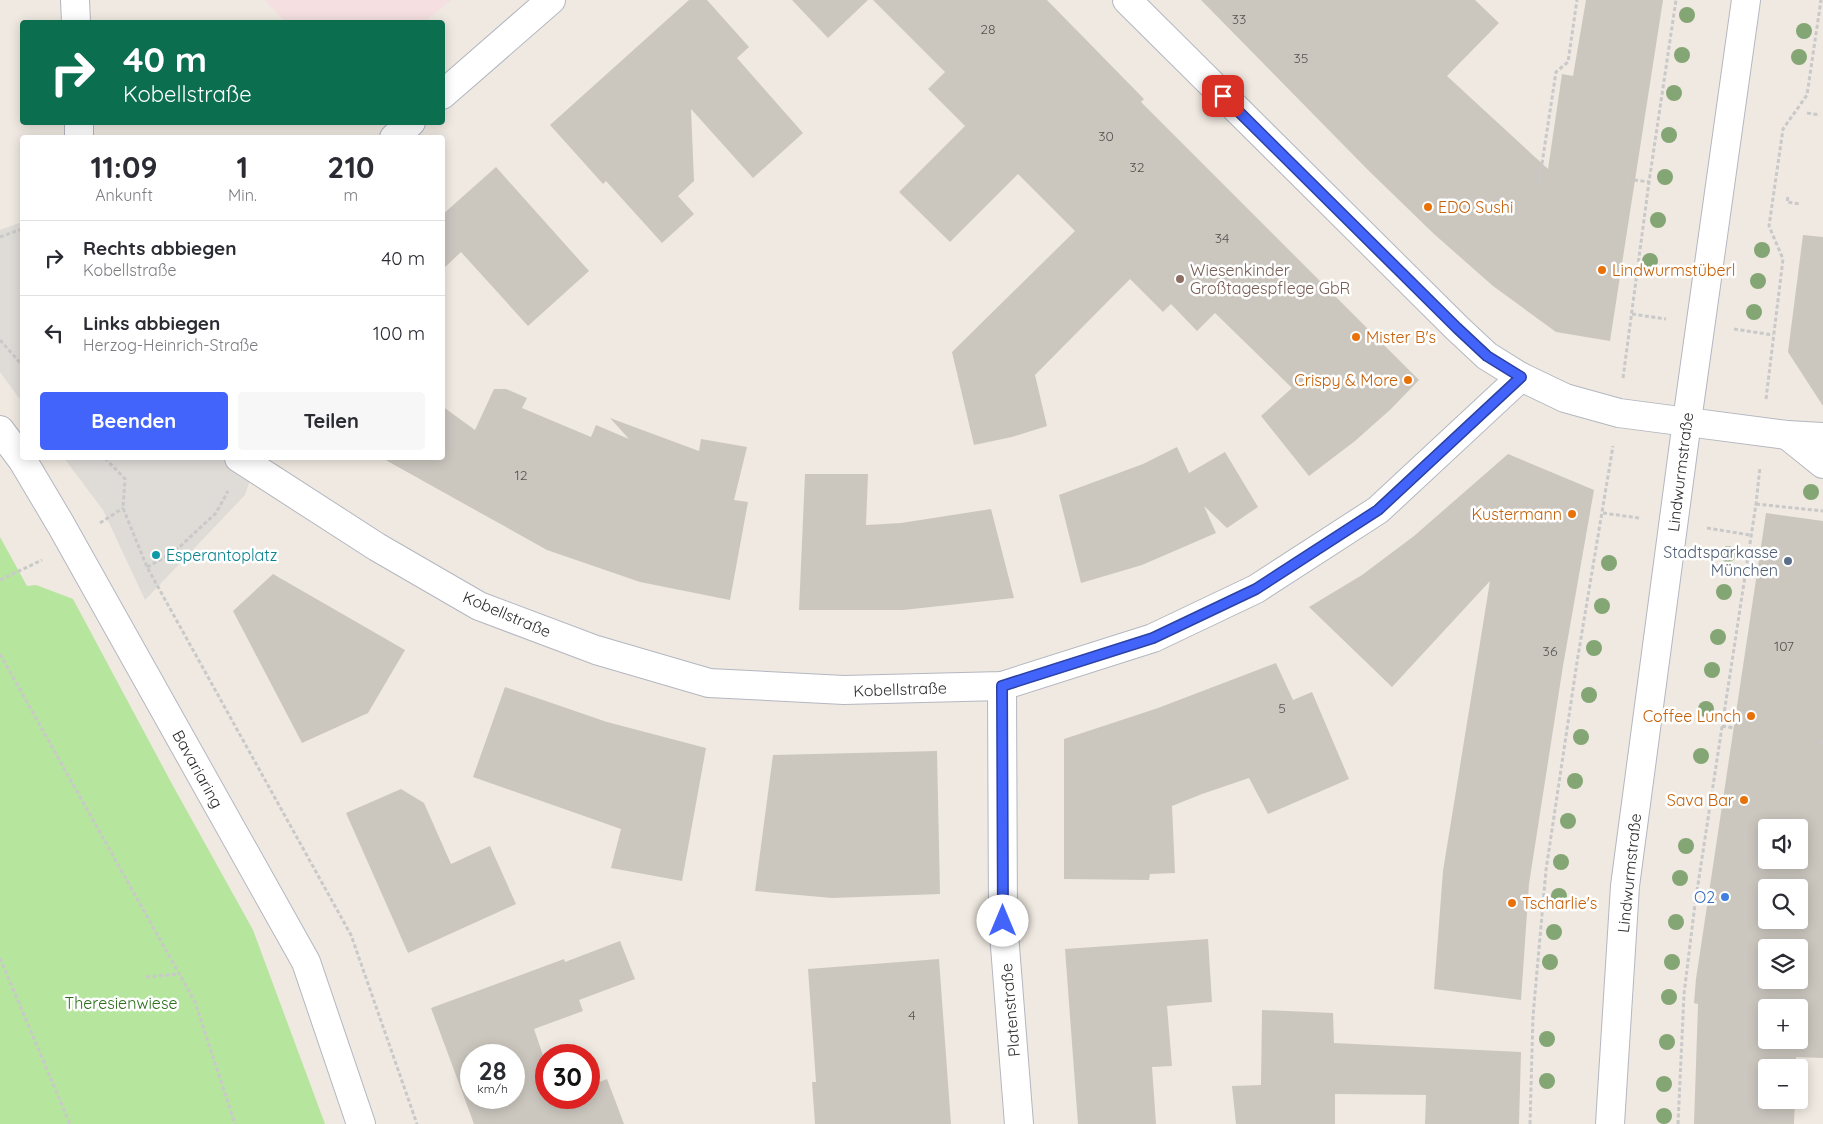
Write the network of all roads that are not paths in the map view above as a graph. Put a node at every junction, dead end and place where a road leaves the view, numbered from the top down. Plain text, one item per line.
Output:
1 (75, 0) edge
2 (551, 0) edge
3 (1128, 0) edge
4 (1746, 0) edge
5 (76, 20) edge
6 (445, 92) edge
7 (408, 125) edge
8 (397, 135) edge
9 (1521, 377) junction
10 (1687, 421) junction
11 (0, 430) edge
12 (1775, 434) junction
13 (1823, 437) edge
14 (20, 453) edge
15 (26, 460) edge
16 (244, 460) edge
17 (1823, 464) edge
18 (1002, 686) junction
19 (361, 1124) edge
20 (1019, 1124) edge
21 (1610, 1124) edge

1 - 5 street
2 - 6 street
3 - 9 street
4 - 10 street, Lindwurmstraße
7 - 8 street
9 - 10 street
9 - 18 street, Kobellstraße
10 - 12 street
10 - 21 street, Lindwurmstraße
11 - 14 street, Bavariaring
12 - 13 street
12 - 17 street
15 - 19 street, Bavariaring
16 - 18 street, Kobellstraße
18 - 20 street, Platenstraße

